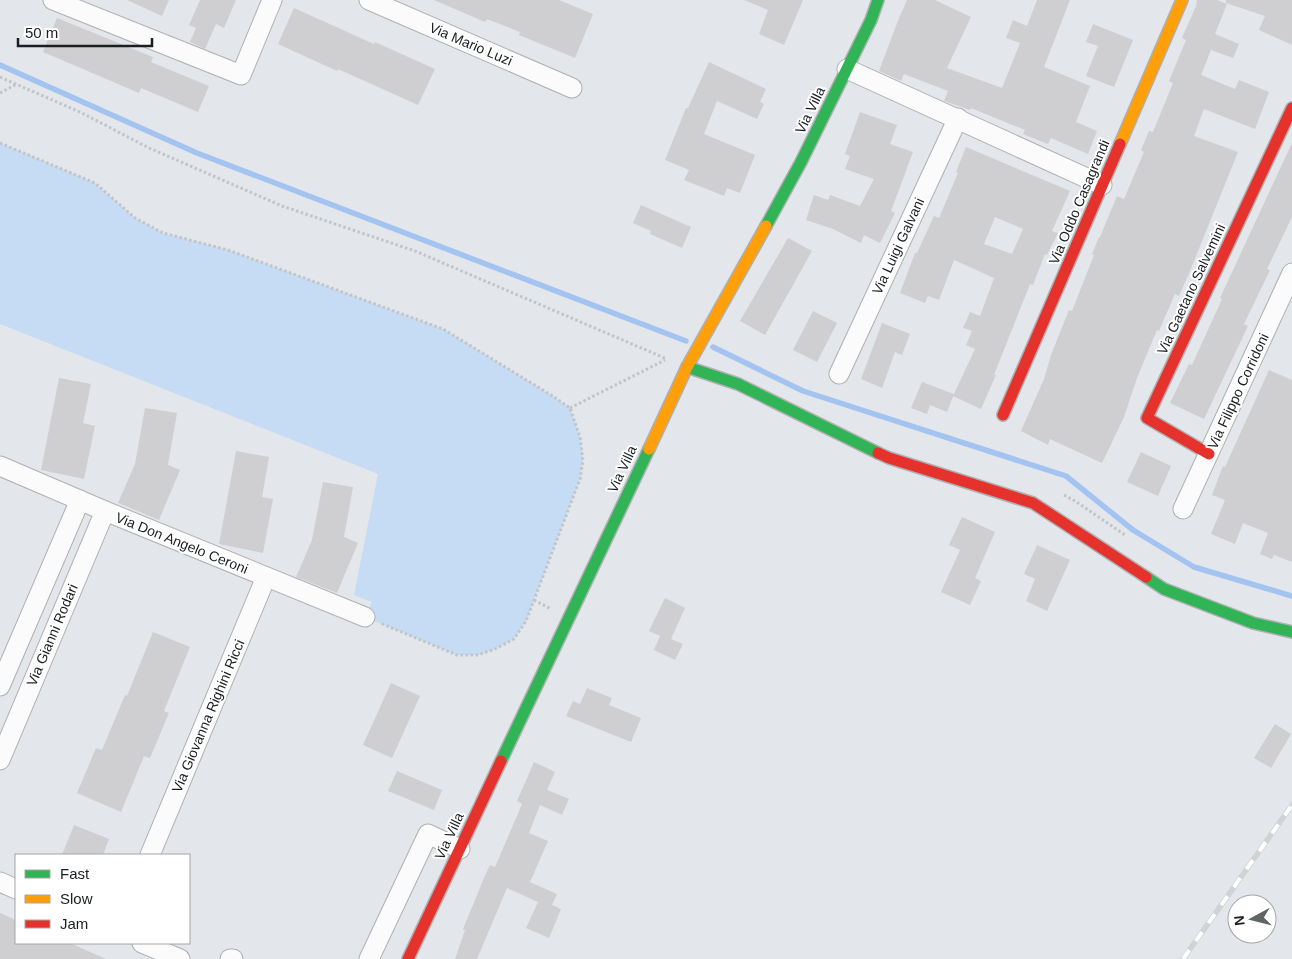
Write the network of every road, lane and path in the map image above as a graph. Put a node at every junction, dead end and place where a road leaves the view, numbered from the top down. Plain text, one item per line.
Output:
1 (54, 0) edge
2 (272, 0) edge
3 (369, 0) edge
4 (878, 0) edge
5 (1182, 0) edge
6 (847, 69) junction
7 (0, 77) edge
8 (16, 85) junction
9 (572, 88) dead end
10 (0, 92) edge
11 (1292, 108) edge
12 (958, 118) junction
13 (0, 143) edge
14 (1102, 185) junction
15 (1292, 273) edge
16 (668, 359) junction
17 (687, 367) junction
18 (839, 374) dead end
19 (570, 408) junction
20 (1003, 415) dead end
21 (1209, 454) junction
22 (0, 466) edge
23 (80, 500) junction
24 (1184, 509) dead end
25 (105, 511) junction
26 (266, 577) junction
27 (366, 617) joint
28 (1292, 632) edge
29 (0, 686) edge
30 (0, 760) edge
31 (460, 849) junction
32 (150, 854) edge
33 (0, 882) edge
34 (15, 889) edge
35 (144, 944) edge
36 (180, 959) edge
37 (370, 959) edge
38 (408, 959) edge

1 - 2 street
3 - 9 street, Via Mario Luzi
4 - 6 street, Via Villa
5 - 14 street, Via Oddo Casagrandi
6 - 12 street
6 - 17 street, Via Villa
7 - 8 path
8 - 10 path
8 - 16 path
11 - 21 street, Via Gaetano Salvemini
12 - 14 street
12 - 18 street, Via Luigi Galvani
13 - 19 path
14 - 20 street, Via Oddo Casagrandi
15 - 21 street, Via Filippo Corridoni
16 - 17 path
16 - 19 path
17 - 28 street
17 - 31 street, Via Villa
19 - 27 path
21 - 24 street, Via Filippo Corridoni
22 - 23 street, Via Don Angelo Ceroni
23 - 25 street, Via Don Angelo Ceroni
23 - 29 street, Via Gianni Rodari
25 - 26 street, Via Don Angelo Ceroni
25 - 30 street, Via Gianni Rodari
26 - 27 street, Via Don Angelo Ceroni
26 - 32 street, Via Giovanna Righini Ricci
31 - 37 street
31 - 38 street, Via Villa
33 - 34 street
35 - 36 street

